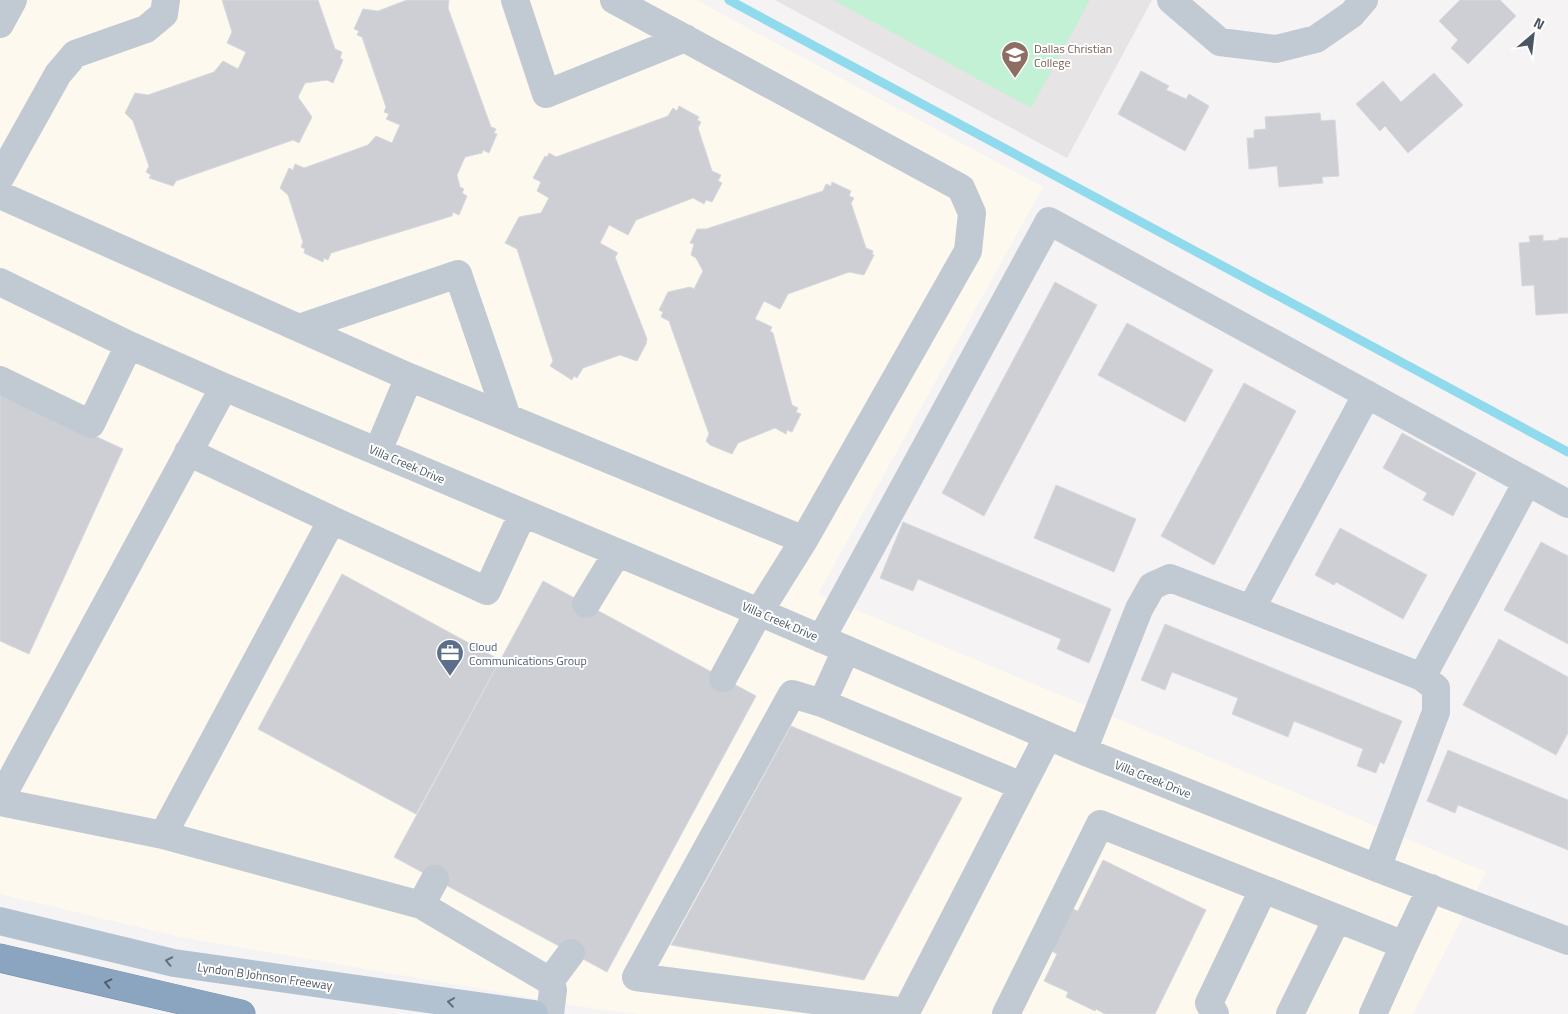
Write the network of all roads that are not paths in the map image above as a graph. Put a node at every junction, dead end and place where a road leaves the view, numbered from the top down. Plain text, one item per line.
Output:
1 (13, 0) edge
2 (166, 0) edge
3 (515, 0) edge
4 (614, 0) edge
5 (1171, 0) edge
6 (1364, 0) edge
7 (0, 24) edge
8 (685, 38) junction
9 (0, 178) edge
10 (0, 195) edge
11 (0, 282) edge
12 (299, 328) junction
13 (129, 345) junction
14 (409, 376) junction
15 (0, 380) edge
16 (224, 387) junction
17 (1366, 394) junction
18 (507, 417) junction
19 (188, 452) junction
20 (378, 452) junction
21 (1527, 482) junction
22 (1568, 504) edge
23 (522, 513) junction
24 (332, 520) junction
25 (804, 540) junction
26 (617, 552) junction
27 (586, 604) dead end
28 (1251, 609) junction
29 (759, 612) junction
30 (821, 639) junction
31 (846, 650) junction
32 (1422, 677) junction
33 (723, 678) dead end
34 (822, 703) junction
35 (1048, 736) junction
36 (1083, 751) junction
37 (1022, 786) junction
38 (0, 801) edge
39 (163, 835) junction
40 (1377, 868) junction
41 (435, 879) dead end
42 (1431, 888) junction
43 (1263, 890) junction
44 (421, 905) junction
45 (1337, 919) junction
46 (0, 921) edge
47 (1568, 941) edge
48 (1404, 946) junction
49 (571, 952) dead end
50 (0, 958) edge
51 (550, 981) junction
52 (241, 1014) edge
53 (534, 1014) edge
54 (550, 1014) edge
55 (1006, 1014) edge
56 (1214, 1014) edge
57 (1290, 1014) edge
58 (1373, 1014) edge

1 - 7 street
2 - 9 street
3 - 8 street
4 - 8 street
5 - 6 street
8 - 25 street
10 - 12 street
11 - 13 street, Villa Creek Drive
12 - 14 street
12 - 18 street
13 - 15 street
13 - 16 street, Villa Creek Drive
14 - 18 street
14 - 20 street
16 - 19 street
16 - 20 street, Villa Creek Drive
17 - 21 street
17 - 28 street
17 - 30 street
18 - 25 street
19 - 24 street
19 - 38 street
20 - 23 street, Villa Creek Drive
21 - 22 street
21 - 32 street
23 - 24 street
23 - 26 street, Villa Creek Drive
24 - 39 street
25 - 29 street
26 - 27 street
26 - 29 street, Villa Creek Drive
28 - 32 street
28 - 36 street
29 - 30 street, Villa Creek Drive
29 - 33 street
30 - 31 street, Villa Creek Drive
31 - 34 street
31 - 35 street, Villa Creek Drive
32 - 40 street
34 - 37 street
34 - 37 street
35 - 36 street, Villa Creek Drive
35 - 37 street
36 - 40 street, Villa Creek Drive
38 - 39 street
39 - 44 street
40 - 42 street, Villa Creek Drive
41 - 44 street
42 - 47 street, Villa Creek Drive
42 - 48 street
43 - 45 street
43 - 55 street
43 - 56 street
44 - 51 street
45 - 48 street
45 - 57 street
53 -> 46 main road, Lyndon B Johnson Freeway
48 - 58 street
49 - 51 street
52 -> 50 highway
51 - 54 street

